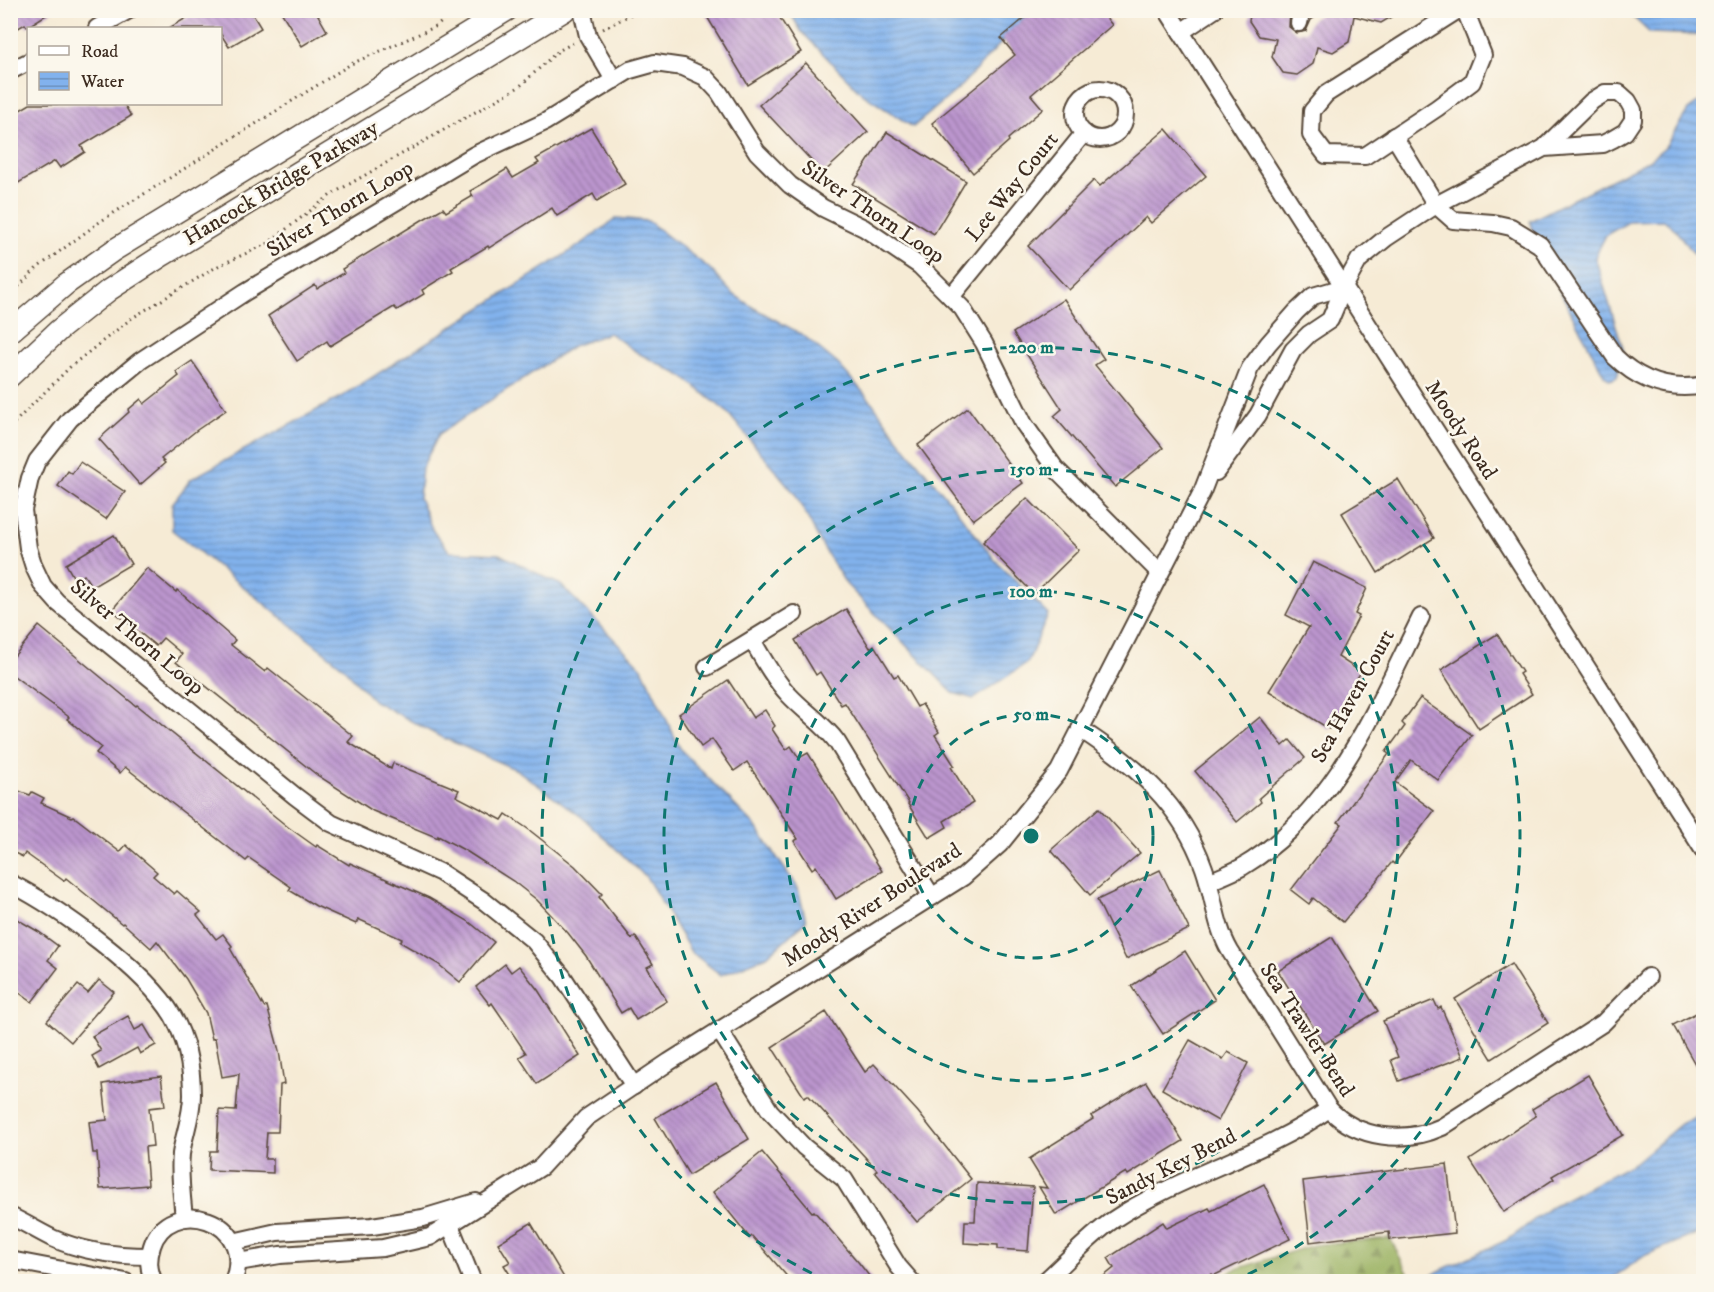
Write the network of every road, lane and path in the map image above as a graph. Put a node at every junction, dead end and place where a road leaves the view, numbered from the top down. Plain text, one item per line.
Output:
1 (129, 10) edge
2 (455, 10) edge
3 (507, 10) edge
4 (565, 10) edge
5 (582, 10) edge
6 (639, 10) edge
7 (1214, 10) edge
8 (1458, 10) edge
9 (1465, 10) edge
10 (1176, 18) edge
11 (98, 27) edge
12 (588, 36) junction
13 (27, 62) edge
14 (10, 71) edge
15 (614, 80) junction
16 (1084, 133) dead end
17 (1394, 136) junction
18 (1544, 148) junction
19 (218, 187) junction
20 (1436, 205) junction
21 (234, 212) junction
22 (1344, 287) junction
23 (10, 295) edge
24 (951, 297) junction
25 (10, 332) edge
26 (10, 376) edge
27 (1704, 385) edge
28 (1237, 405) junction
29 (1258, 415) junction
30 (10, 427) edge
31 (1202, 492) junction
32 (1160, 573) junction
33 (794, 614) dead end
34 (1421, 617) dead end
35 (752, 640) junction
36 (707, 667) dead end
37 (1080, 729) junction
38 (1704, 851) edge
39 (1209, 882) junction
40 (10, 883) edge
41 (932, 897) junction
42 (1648, 977) dead end
43 (719, 1030) junction
44 (634, 1086) junction
45 (1329, 1109) junction
46 (10, 1216) edge
47 (183, 1218) junction
48 (447, 1218) junction
49 (233, 1242) junction
50 (149, 1256) junction
51 (10, 1260) edge
52 (238, 1262) junction
53 (126, 1281) edge
54 (154, 1281) edge
55 (232, 1281) edge
56 (472, 1281) edge
57 (912, 1281) edge
58 (1044, 1281) edge

1 - 11 street
2 - 23 path
3 - 19 main road, Hancock Bridge Parkway
4 - 21 main road, Hancock Bridge Parkway
5 - 12 street
6 - 12 path
7 - 10 street, Moody Road
8 - 17 street
9 - 17 street
10 - 22 street, Moody Road
12 - 15 street
12 - 30 path
13 - 14 street
15 - 24 street, Silver Thorn Loop
15 - 44 street, Silver Thorn Loop
16 - 24 street, Lee Way Court
17 - 20 street
18 - 18 street
18 - 20 street
19 - 21 main road
19 - 25 main road, Hancock Bridge Parkway
20 - 22 street
20 - 27 street
21 - 26 main road, Hancock Bridge Parkway
22 - 28 street, Moody River Boulevard
22 - 29 street, Moody River Boulevard
22 - 38 street, Moody Road
24 - 32 street, Silver Thorn Loop
28 - 29 street
28 - 31 street, Moody River Boulevard
29 - 31 street, Moody River Boulevard
31 - 32 street, Moody River Boulevard
32 - 37 street, Moody River Boulevard
33 - 35 street
34 - 39 street, Sea Haven Court
35 - 36 street
35 - 41 street
37 - 39 street, Sea Trawler Bend
37 - 41 street, Moody River Boulevard
39 - 45 street, Sea Trawler Bend
40 - 47 street
41 - 43 street, Moody River Boulevard
42 - 45 street, Sea Trawler Bend
43 - 44 street, Moody River Boulevard
43 - 57 street
44 - 48 street, Moody River Boulevard
45 - 58 street, Sandy Key Bend
46 - 50 street
47 - 49 street
47 - 50 street
48 - 49 street, Moody River Boulevard
48 - 52 street, Moody River Boulevard
48 - 56 street
49 - 52 street
50 - 54 street
51 - 53 street
52 - 55 street

